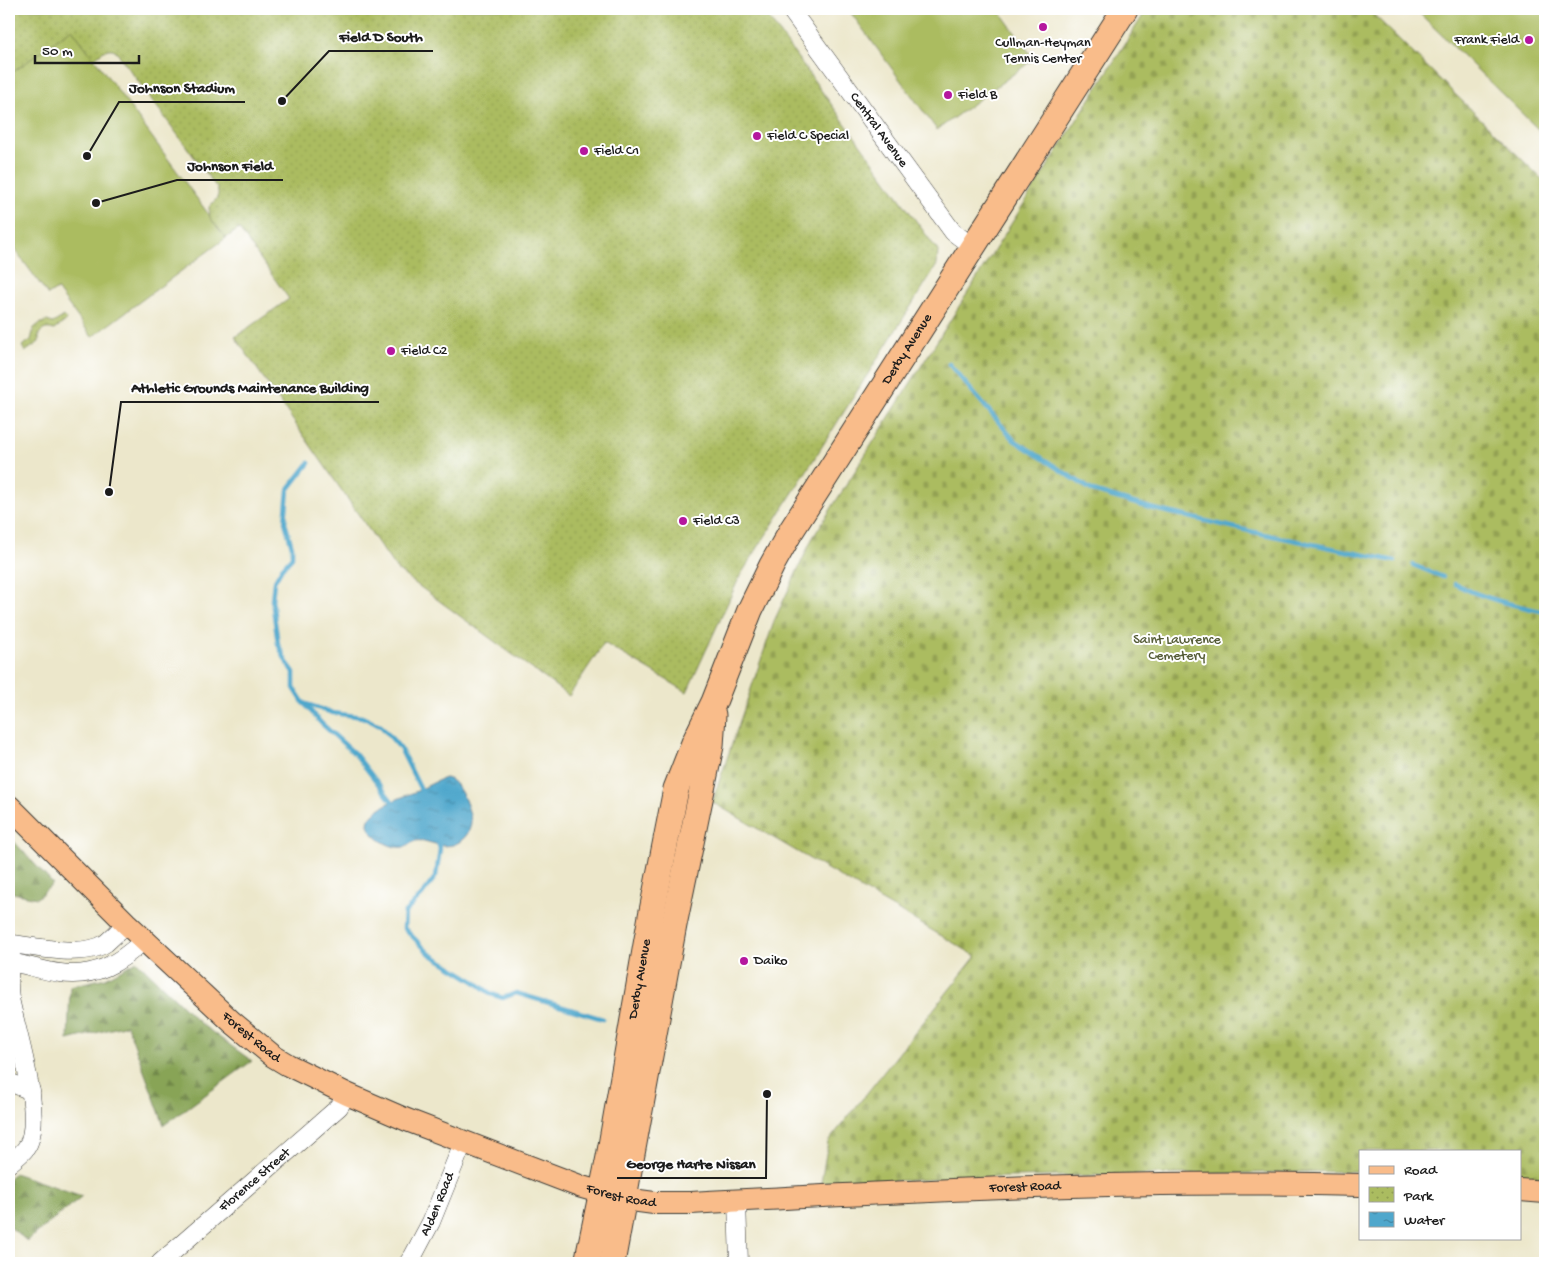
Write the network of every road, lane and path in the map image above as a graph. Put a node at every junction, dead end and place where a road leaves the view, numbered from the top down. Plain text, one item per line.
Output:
1 (790, 9) edge
2 (1125, 9) edge
3 (973, 247) junction
4 (9, 806) edge
5 (126, 923) junction
6 (144, 940) junction
7 (11, 943) edge
8 (10, 962) junction
9 (9, 1082) edge
10 (31, 1091) junction
11 (347, 1094) junction
12 (463, 1142) junction
13 (9, 1164) edge
14 (1359, 1185) edge
15 (1522, 1190) edge
16 (1545, 1192) edge
17 (613, 1196) junction
18 (737, 1201) junction
19 (160, 1263) edge
20 (408, 1263) edge
21 (587, 1263) edge
22 (612, 1263) edge
23 (739, 1263) edge

1 - 3 street, Central Avenue
2 - 3 highway, Derby Avenue
3 - 17 highway, Derby Avenue
4 - 5 main road, Forest Road
5 - 6 main road, Forest Road
5 - 7 street
6 - 8 street
6 - 11 main road, Forest Road
7 - 8 street
8 - 10 street
9 - 10 street
10 - 13 street
11 - 12 main road, Forest Road
11 - 19 street, Florence Street
12 - 17 main road, Forest Road
12 - 20 street, Alden Road
14 - 18 main road, Forest Road
15 - 16 main road
17 - 18 main road, Forest Road
17 - 21 highway, Derby Avenue
17 - 22 highway, Derby Avenue
18 - 23 street

